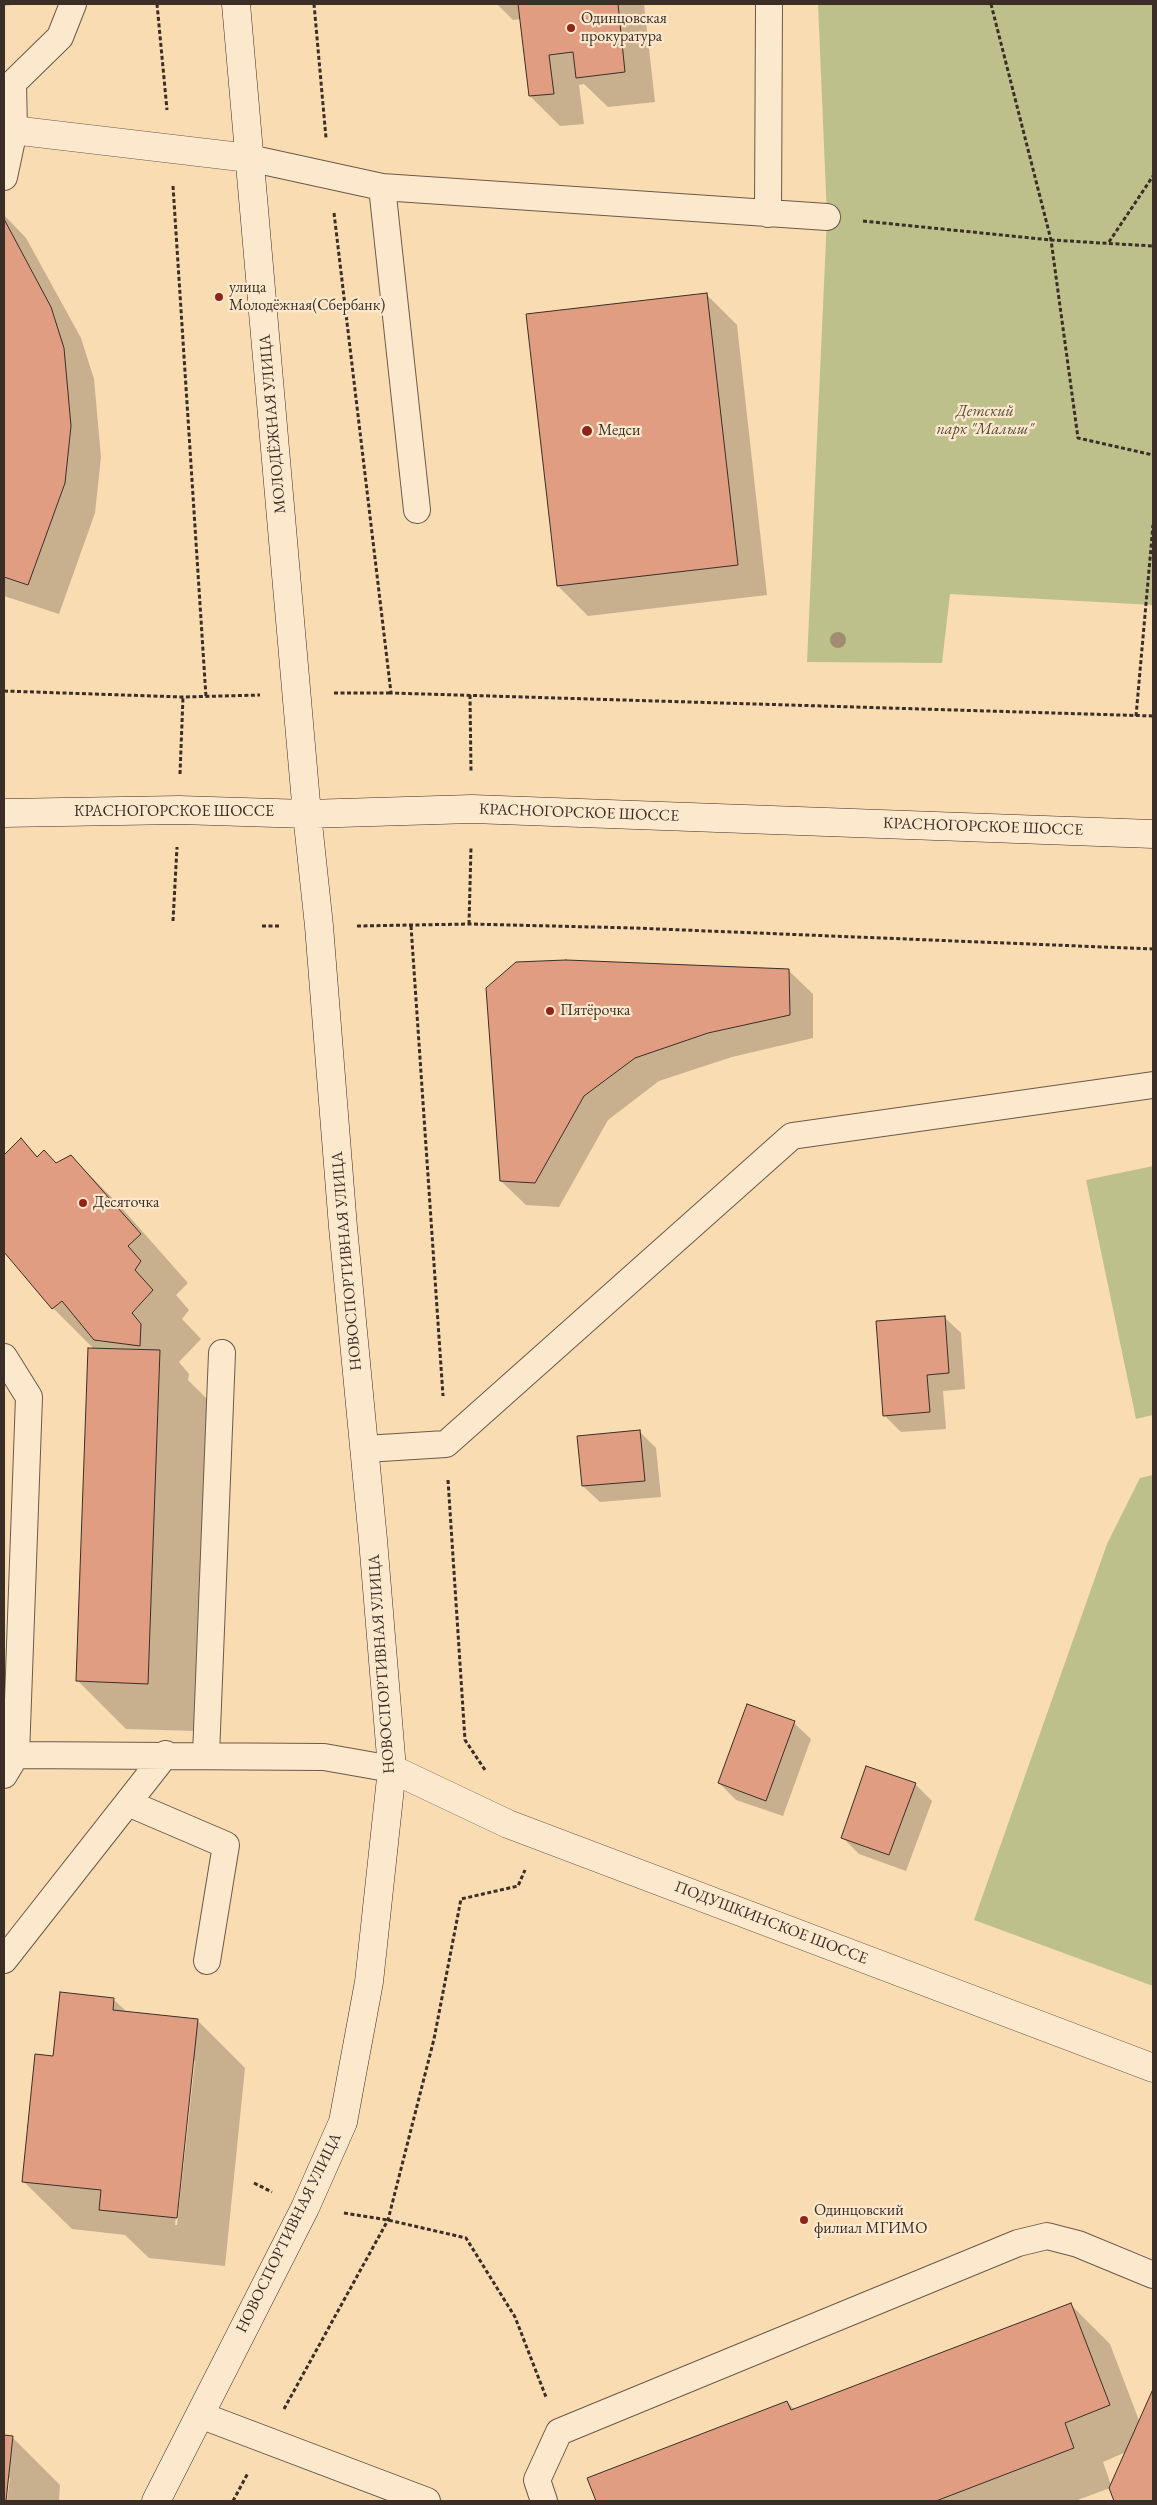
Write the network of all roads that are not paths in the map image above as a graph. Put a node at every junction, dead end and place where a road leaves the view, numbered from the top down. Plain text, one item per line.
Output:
1 (73, 4) edge
2 (236, 4) edge
3 (769, 4) edge
4 (9, 130) edge
5 (250, 158) junction
6 (4, 177) edge
7 (382, 188) junction
8 (768, 214) junction
9 (826, 217) road end
10 (417, 510) dead end
11 (4, 813) edge
12 (307, 814) junction
13 (1153, 834) edge
14 (1153, 1086) edge
15 (222, 1353) dead end
16 (4, 1357) edge
17 (364, 1449) junction
18 (166, 1754) junction
19 (206, 1755) junction
20 (10, 1765) edge
21 (392, 1769) junction
22 (128, 1803) junction
23 (4, 1960) edge
24 (207, 1961) dead end
25 (1153, 2068) edge
26 (1153, 2275) edge
27 (200, 2414) junction
28 (156, 2501) edge
29 (427, 2501) edge
30 (544, 2501) edge

1 - 4 lane
2 - 5 main road, МОЛОДЁЖНАЯ УЛИЦА
3 - 8 lane
4 - 5 main road
4 - 6 lane
5 - 7 lane
5 - 12 main road, МОЛОДЁЖНАЯ УЛИЦА
7 - 8 lane
7 - 10 lane
8 - 9 lane
11 - 12 main road, КРАСНОГОРСКОЕ ШОССЕ
12 - 13 main road, КРАСНОГОРСКОЕ ШОССЕ
12 - 17 main road, НОВОСПОРТИВНАЯ УЛИЦА
14 - 17 lane
15 - 19 lane
16 - 20 lane
17 - 21 main road, НОВОСПОРТИВНАЯ УЛИЦА
18 - 19 lane
18 - 20 lane
18 - 22 lane
19 - 21 lane
21 - 25 main road, ПОДУШКИНСКОЕ ШОССЕ
21 - 27 main road, НОВОСПОРТИВНАЯ УЛИЦА
22 - 23 lane
22 - 24 lane
26 - 30 lane
27 - 28 main road, НОВОСПОРТИВНАЯ УЛИЦА
27 - 29 lane

